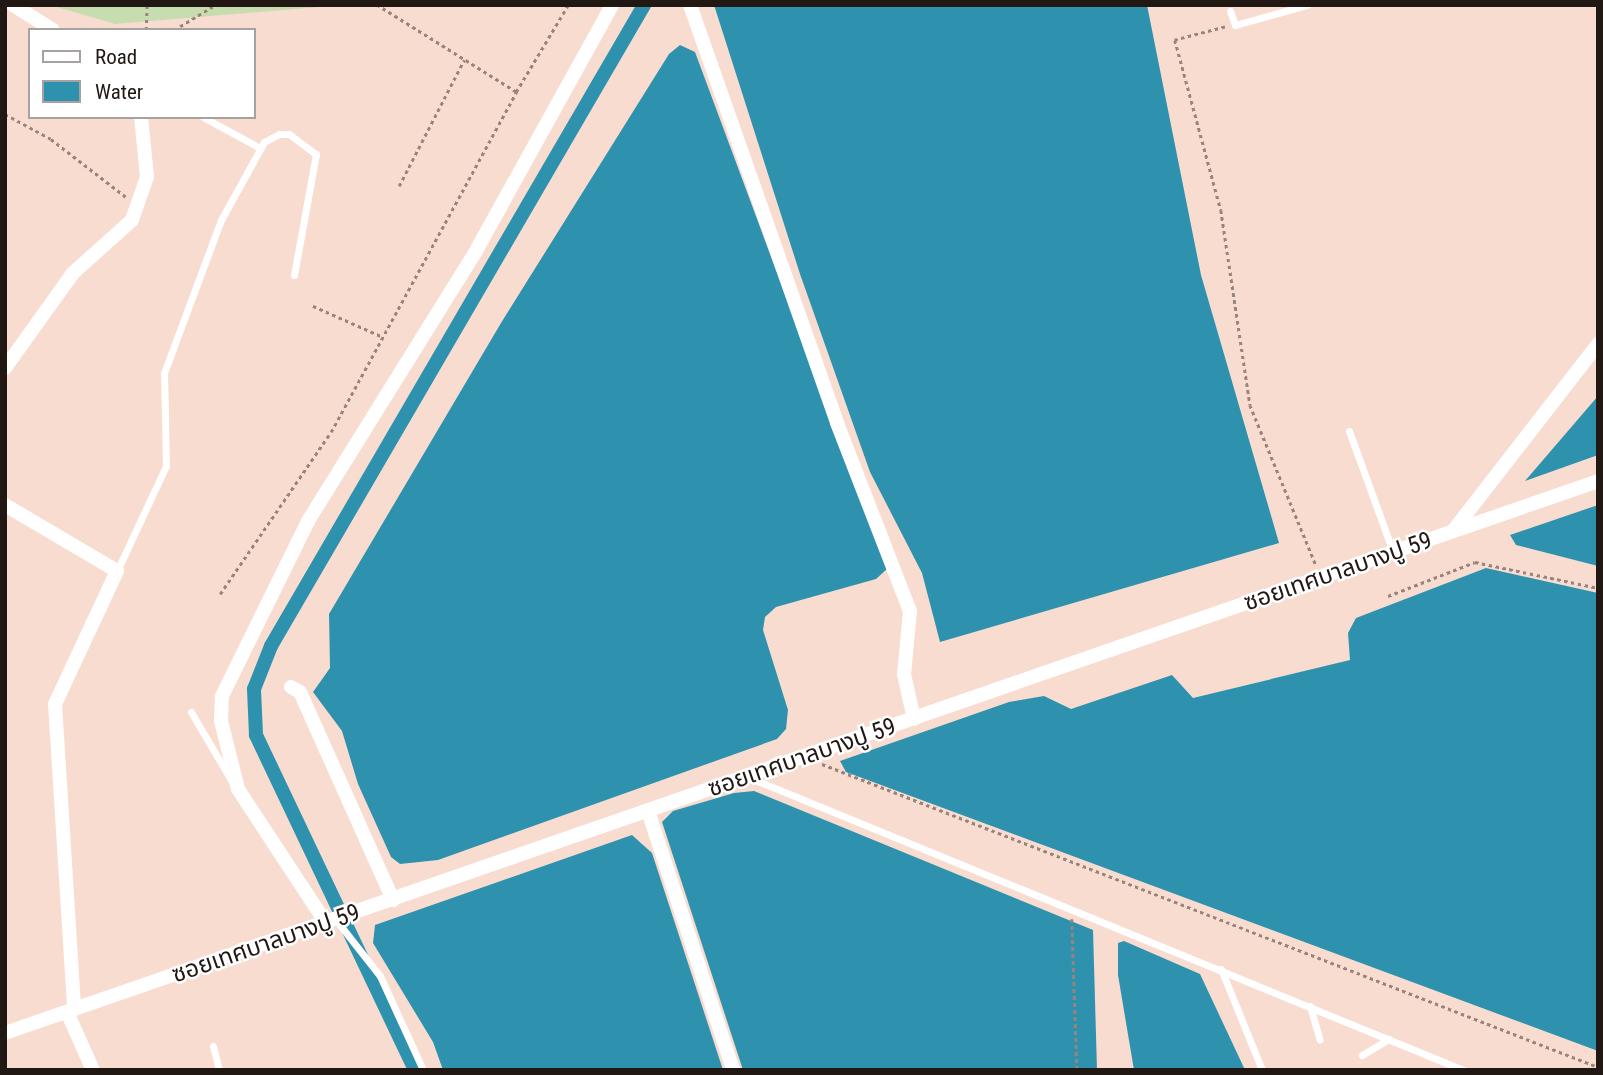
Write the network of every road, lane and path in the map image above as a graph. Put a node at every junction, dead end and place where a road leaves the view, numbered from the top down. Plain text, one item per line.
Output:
1 (12, 5) edge
2 (147, 5) edge
3 (215, 5) edge
4 (377, 5) edge
5 (568, 5) edge
6 (612, 5) edge
7 (690, 5) edge
8 (1307, 5) edge
9 (1230, 11) dead end
10 (1235, 25) junction
11 (50, 28) edge
12 (146, 28) edge
13 (177, 28) edge
14 (464, 60) junction
15 (516, 92) junction
16 (5, 114) edge
17 (141, 119) edge
18 (207, 119) edge
19 (260, 148) junction
20 (398, 186) dead end
21 (138, 206) junction
22 (294, 275) dead end
23 (313, 306) dead end
24 (383, 337) junction
25 (1598, 345) edge
26 (5, 368) edge
27 (1349, 431) dead end
28 (1598, 481) edge
29 (5, 505) edge
30 (1452, 533) junction
31 (1393, 553) junction
32 (117, 571) junction
33 (1321, 578) junction
34 (1598, 588) edge
35 (220, 594) dead end
36 (1388, 596) dead end
37 (291, 687) dead end
38 (191, 712) dead end
39 (914, 719) junction
40 (809, 756) junction
41 (747, 777) junction
42 (239, 789) junction
43 (648, 811) junction
44 (393, 900) junction
45 (1071, 908) junction
46 (331, 921) junction
47 (1221, 969) junction
48 (1310, 1006) junction
49 (71, 1010) junction
50 (5, 1033) edge
51 (1389, 1039) junction
52 (1320, 1040) dead end
53 (213, 1046) dead end
54 (1362, 1055) dead end
55 (1598, 1067) edge
56 (93, 1070) edge
57 (219, 1070) edge
58 (423, 1070) edge
59 (733, 1070) edge
60 (1077, 1070) edge
61 (1262, 1070) edge
62 (1463, 1070) edge

1 - 11 street
2 - 12 path
3 - 13 path
4 - 14 path
5 - 15 path
6 - 42 street
7 - 39 street
8 - 10 lane
9 - 10 lane
10 - 33 path
14 - 15 path
14 - 20 path
15 - 24 path
16 - 21 path
17 - 21 street
18 - 19 lane
19 - 22 lane
19 - 32 lane
21 - 26 street
23 - 24 path
24 - 35 path
25 - 30 street
27 - 31 lane
28 - 30 street, ซอยเทศบาลบางปู 59
29 - 32 street
30 - 31 street, ซอยเทศบาลบางปู 59
31 - 33 street, ซอยเทศบาลบางปู 59
32 - 49 street
33 - 39 street, ซอยเทศบาลบางปู 59
34 - 36 path
37 - 44 street
38 - 42 lane
39 - 40 street, ซอยเทศบาลบางปู 59
40 - 41 street, ซอยเทศบาลบางปู 59
40 - 55 path
41 - 43 street, ซอยเทศบาลบางปู 59
41 - 45 lane
42 - 46 street
43 - 44 street, ซอยเทศบาลบางปู 59
43 - 59 street
44 - 46 street, ซอยเทศบาลบางปู 59
45 - 47 lane
45 - 60 path
46 - 49 street, ซอยเทศบาลบางปู 59
46 - 58 lane
47 - 48 lane
47 - 61 lane
48 - 51 lane
48 - 52 lane
49 - 50 street, ซอยเทศบาลบางปู 59
49 - 56 street
51 - 54 lane
51 - 62 lane
53 - 57 lane

